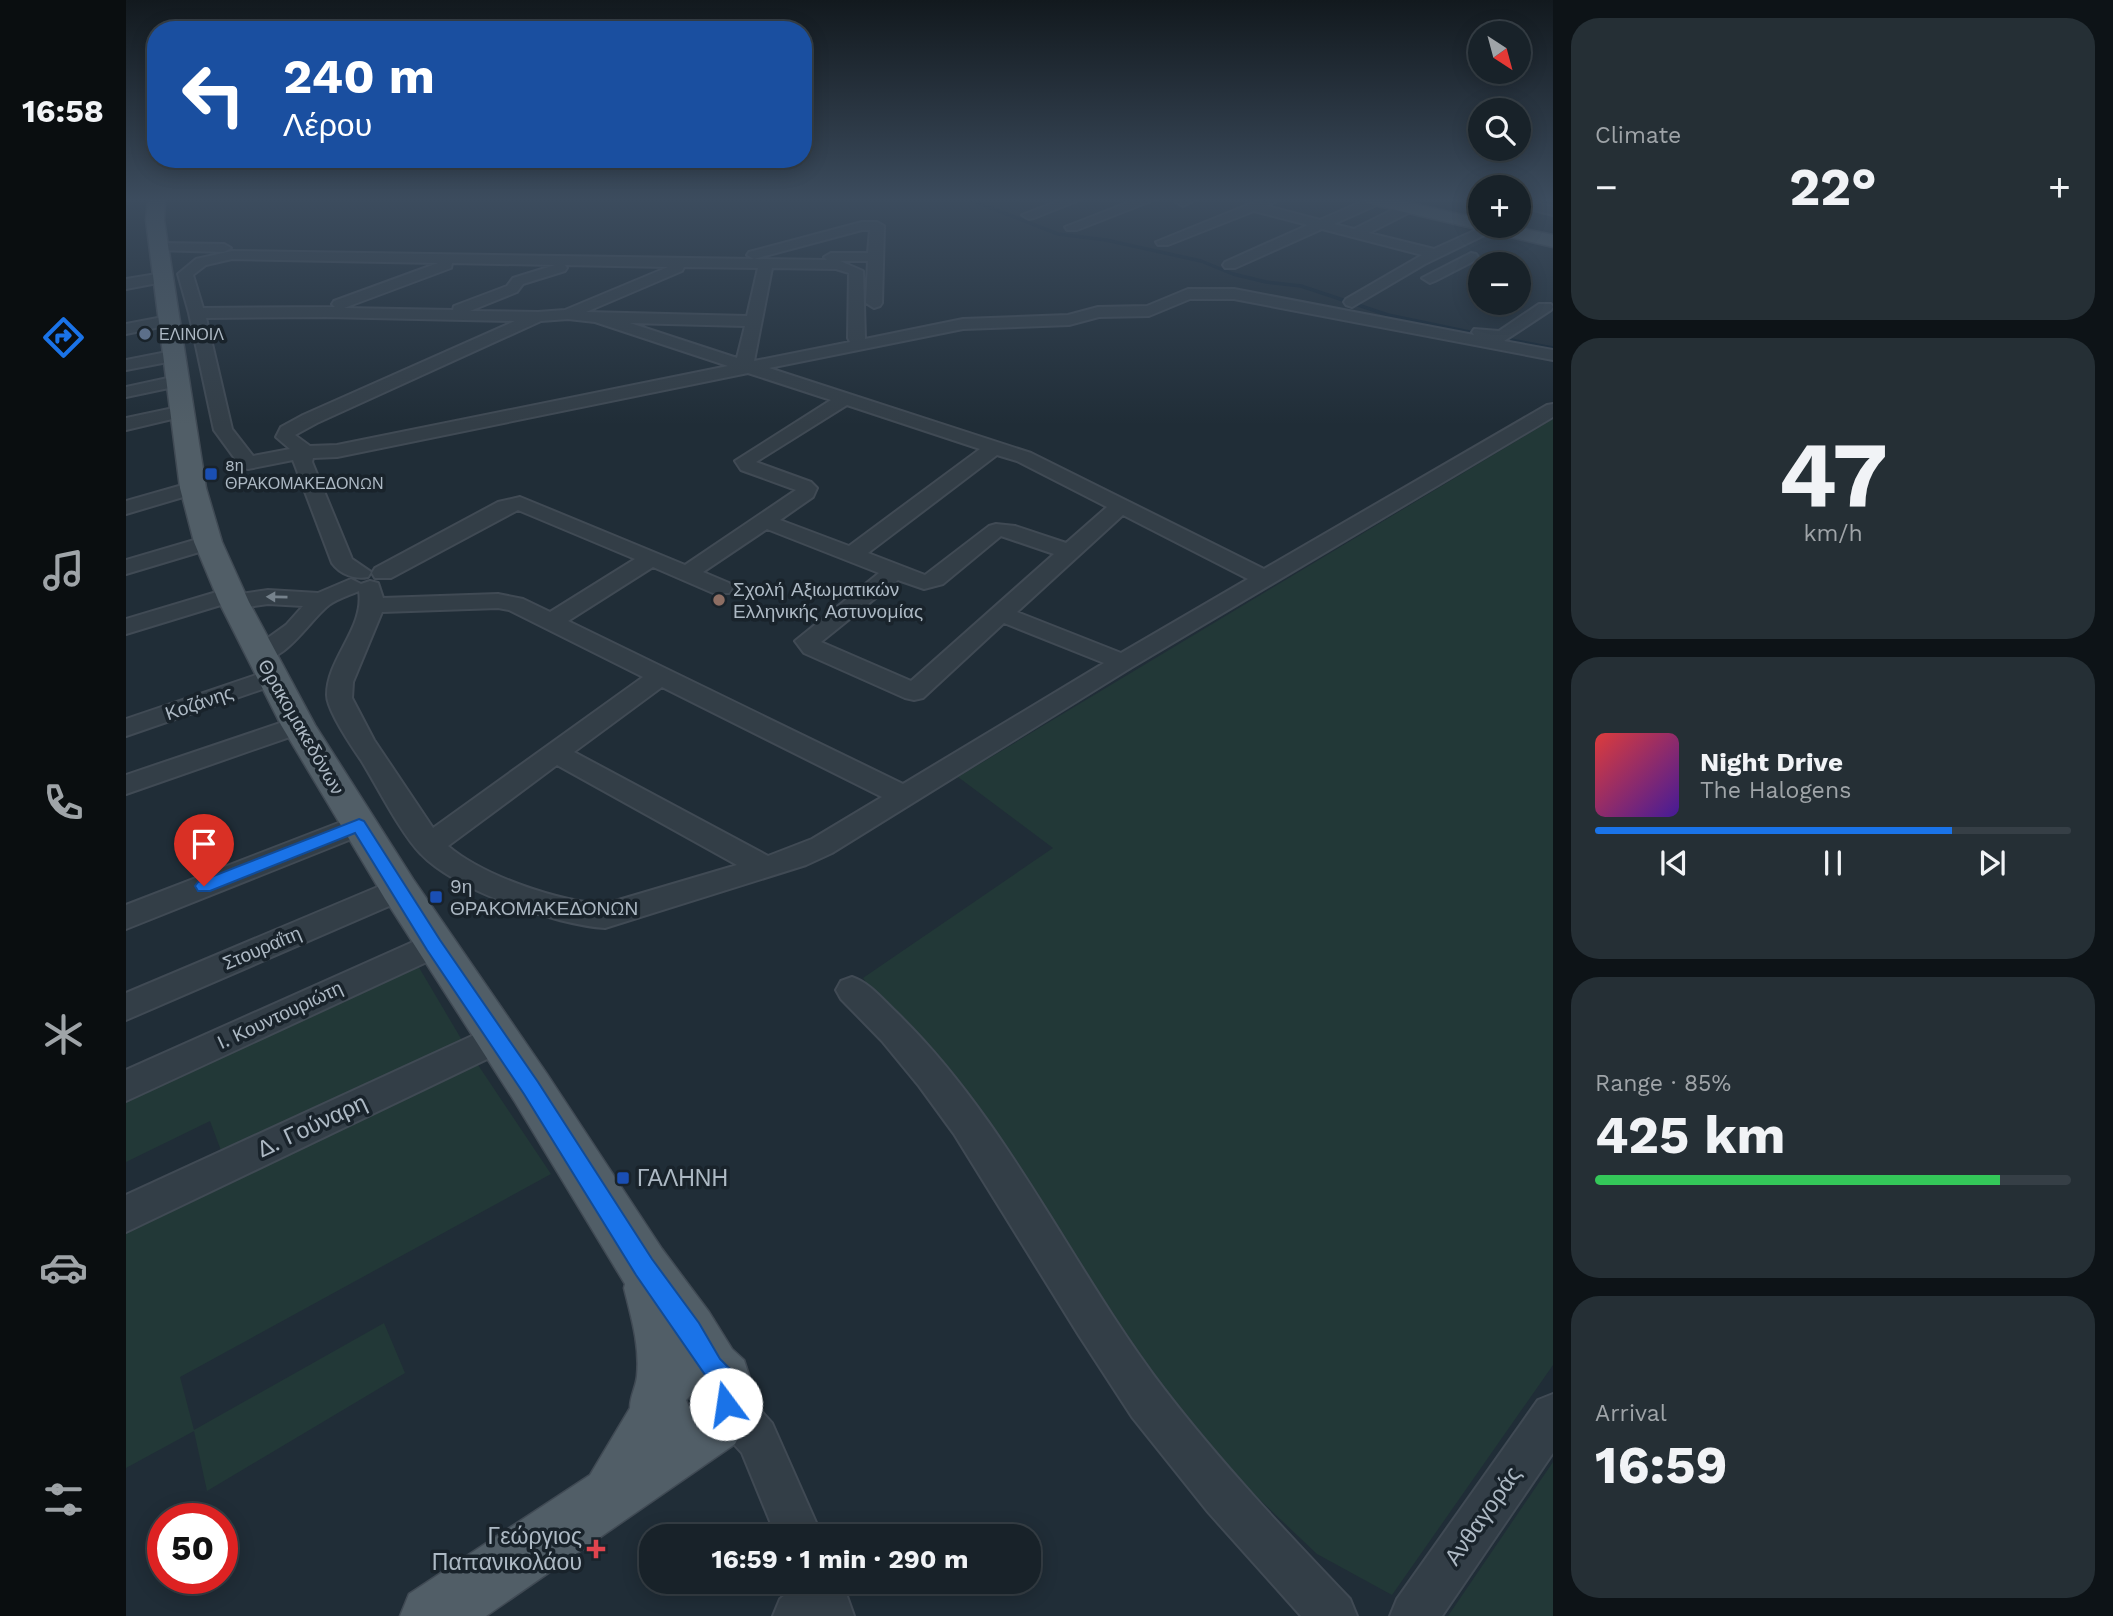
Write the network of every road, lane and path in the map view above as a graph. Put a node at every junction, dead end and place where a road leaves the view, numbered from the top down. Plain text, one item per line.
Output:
1 (163, 274) edge
2 (185, 274) edge
3 (417, 274) edge
4 (537, 274) edge
5 (662, 274) edge
6 (758, 274) edge
7 (856, 274) edge
8 (874, 274) edge
9 (1398, 274) edge
10 (1435, 274) edge
11 (163, 278) junction
12 (1430, 278) dead end
13 (126, 284) edge
14 (1545, 307) dead end
15 (162, 311) junction
16 (326, 312) junction
17 (197, 313) junction
18 (455, 313) junction
19 (568, 314) junction
20 (538, 317) junction
21 (597, 318) junction
22 (873, 318) dead end
23 (664, 320) junction
24 (754, 321) junction
25 (126, 329) edge
26 (639, 332) junction
27 (860, 343) junction
28 (172, 351) junction
29 (126, 355) edge
30 (1553, 355) edge
31 (126, 365) edge
32 (744, 367) junction
33 (126, 392) edge
34 (181, 397) junction
35 (845, 399) junction
36 (1553, 409) edge
37 (126, 412) edge
38 (126, 424) edge
39 (995, 447) junction
40 (306, 452) junction
41 (193, 488) junction
42 (1120, 506) junction
43 (126, 508) edge
44 (765, 521) junction
45 (208, 542) junction
46 (1069, 552) junction
47 (851, 555) junction
48 (652, 558) junction
49 (126, 567) edge
50 (894, 572) junction
51 (687, 573) junction
52 (1264, 578) junction
53 (367, 585) junction
54 (721, 588) dead end
55 (232, 598) junction
56 (321, 600) junction
57 (1002, 614) junction
58 (550, 622) junction
59 (126, 627) edge
60 (1123, 662) junction
61 (266, 667) junction
62 (661, 676) junction
63 (298, 725) junction
64 (126, 728) edge
65 (557, 754) junction
66 (126, 785) edge
67 (905, 796) junction
68 (359, 825) junction
69 (429, 845) junction
70 (764, 867) junction
71 (399, 889) junction
72 (126, 917) edge
73 (433, 945) junction
74 (852, 990) dead end
75 (126, 1007) edge
76 (498, 1038) junction
77 (126, 1086) edge
78 (126, 1214) edge
79 (694, 1399) junction
80 (1553, 1415) edge
81 (607, 1499) joint
82 (794, 1524) edge
83 (431, 1616) edge
84 (1333, 1616) edge
85 (1414, 1616) edge

1 - 11 main road, Θρακομακεδόνων
2 - 17 street
3 - 16 street
4 - 18 street
5 - 19 street
6 - 24 street
7 - 27 street
8 - 22 street
9 - 14 street
10 - 12 street
11 - 13 street
11 - 15 main road, Θρακομακεδόνων
15 - 25 street
15 - 28 main road, Θρακομακεδόνων
16 - 17 street
16 - 18 street
17 - 40 street
18 - 20 street
19 - 20 street
19 - 21 street
20 - 40 street
21 - 23 street
21 - 26 street
23 - 24 street
23 - 26 street
24 - 32 street
26 - 32 street
27 - 30 street
27 - 32 street
28 - 29 street
28 - 31 street
28 - 34 main road, Θρακομακεδόνων
32 - 35 street
32 - 40 street
33 - 34 street
34 - 37 street
34 - 38 street
34 - 41 main road, Θρακομακεδόνων
35 - 39 street
35 - 44 street
36 - 52 street
39 - 42 street
39 - 47 street
40 - 53 street
41 - 43 street
41 - 45 main road, Θρακομακεδόνων
42 - 46 street
42 - 52 street
44 - 47 street
44 - 51 street
45 - 49 street
45 - 55 main road, Θρακομακεδόνων
46 - 50 street
46 - 57 street
47 - 50 street
48 - 51 street
48 - 53 street
48 - 58 street
50 - 57 street
51 - 54 street
52 - 60 street
53 - 56 street
53 - 58 street
53 - 69 street
56 -> 55 street
55 - 59 street
55 - 61 main road, Θρακομακεδόνων
56 - 61 street, Κοζάνης
57 - 60 street
58 - 62 street
60 - 67 street
61 - 63 main road, Θρακομακεδόνων
61 - 64 street, Κοζάνης
62 - 65 street
62 - 67 street
63 - 66 street
63 - 68 main road, Θρακομακεδόνων
65 - 69 street
65 - 70 street
67 - 70 street
68 - 71 main road, Θρακομακεδόνων
68 - 72 street
69 - 70 street
71 - 73 main road, Θρακομακεδόνων
71 - 75 street, Στουραΐτη
73 - 76 main road, Θρακομακεδόνων
73 - 77 street, Ι. Κουντουριώτη
74 - 84 street
76 - 78 street, Δ. Γούναρη
76 - 79 main road, Θρακομακεδόνων
79 - 81 main road
79 - 82 street
80 - 85 street, Ανθαγοράς
81 - 83 main road

